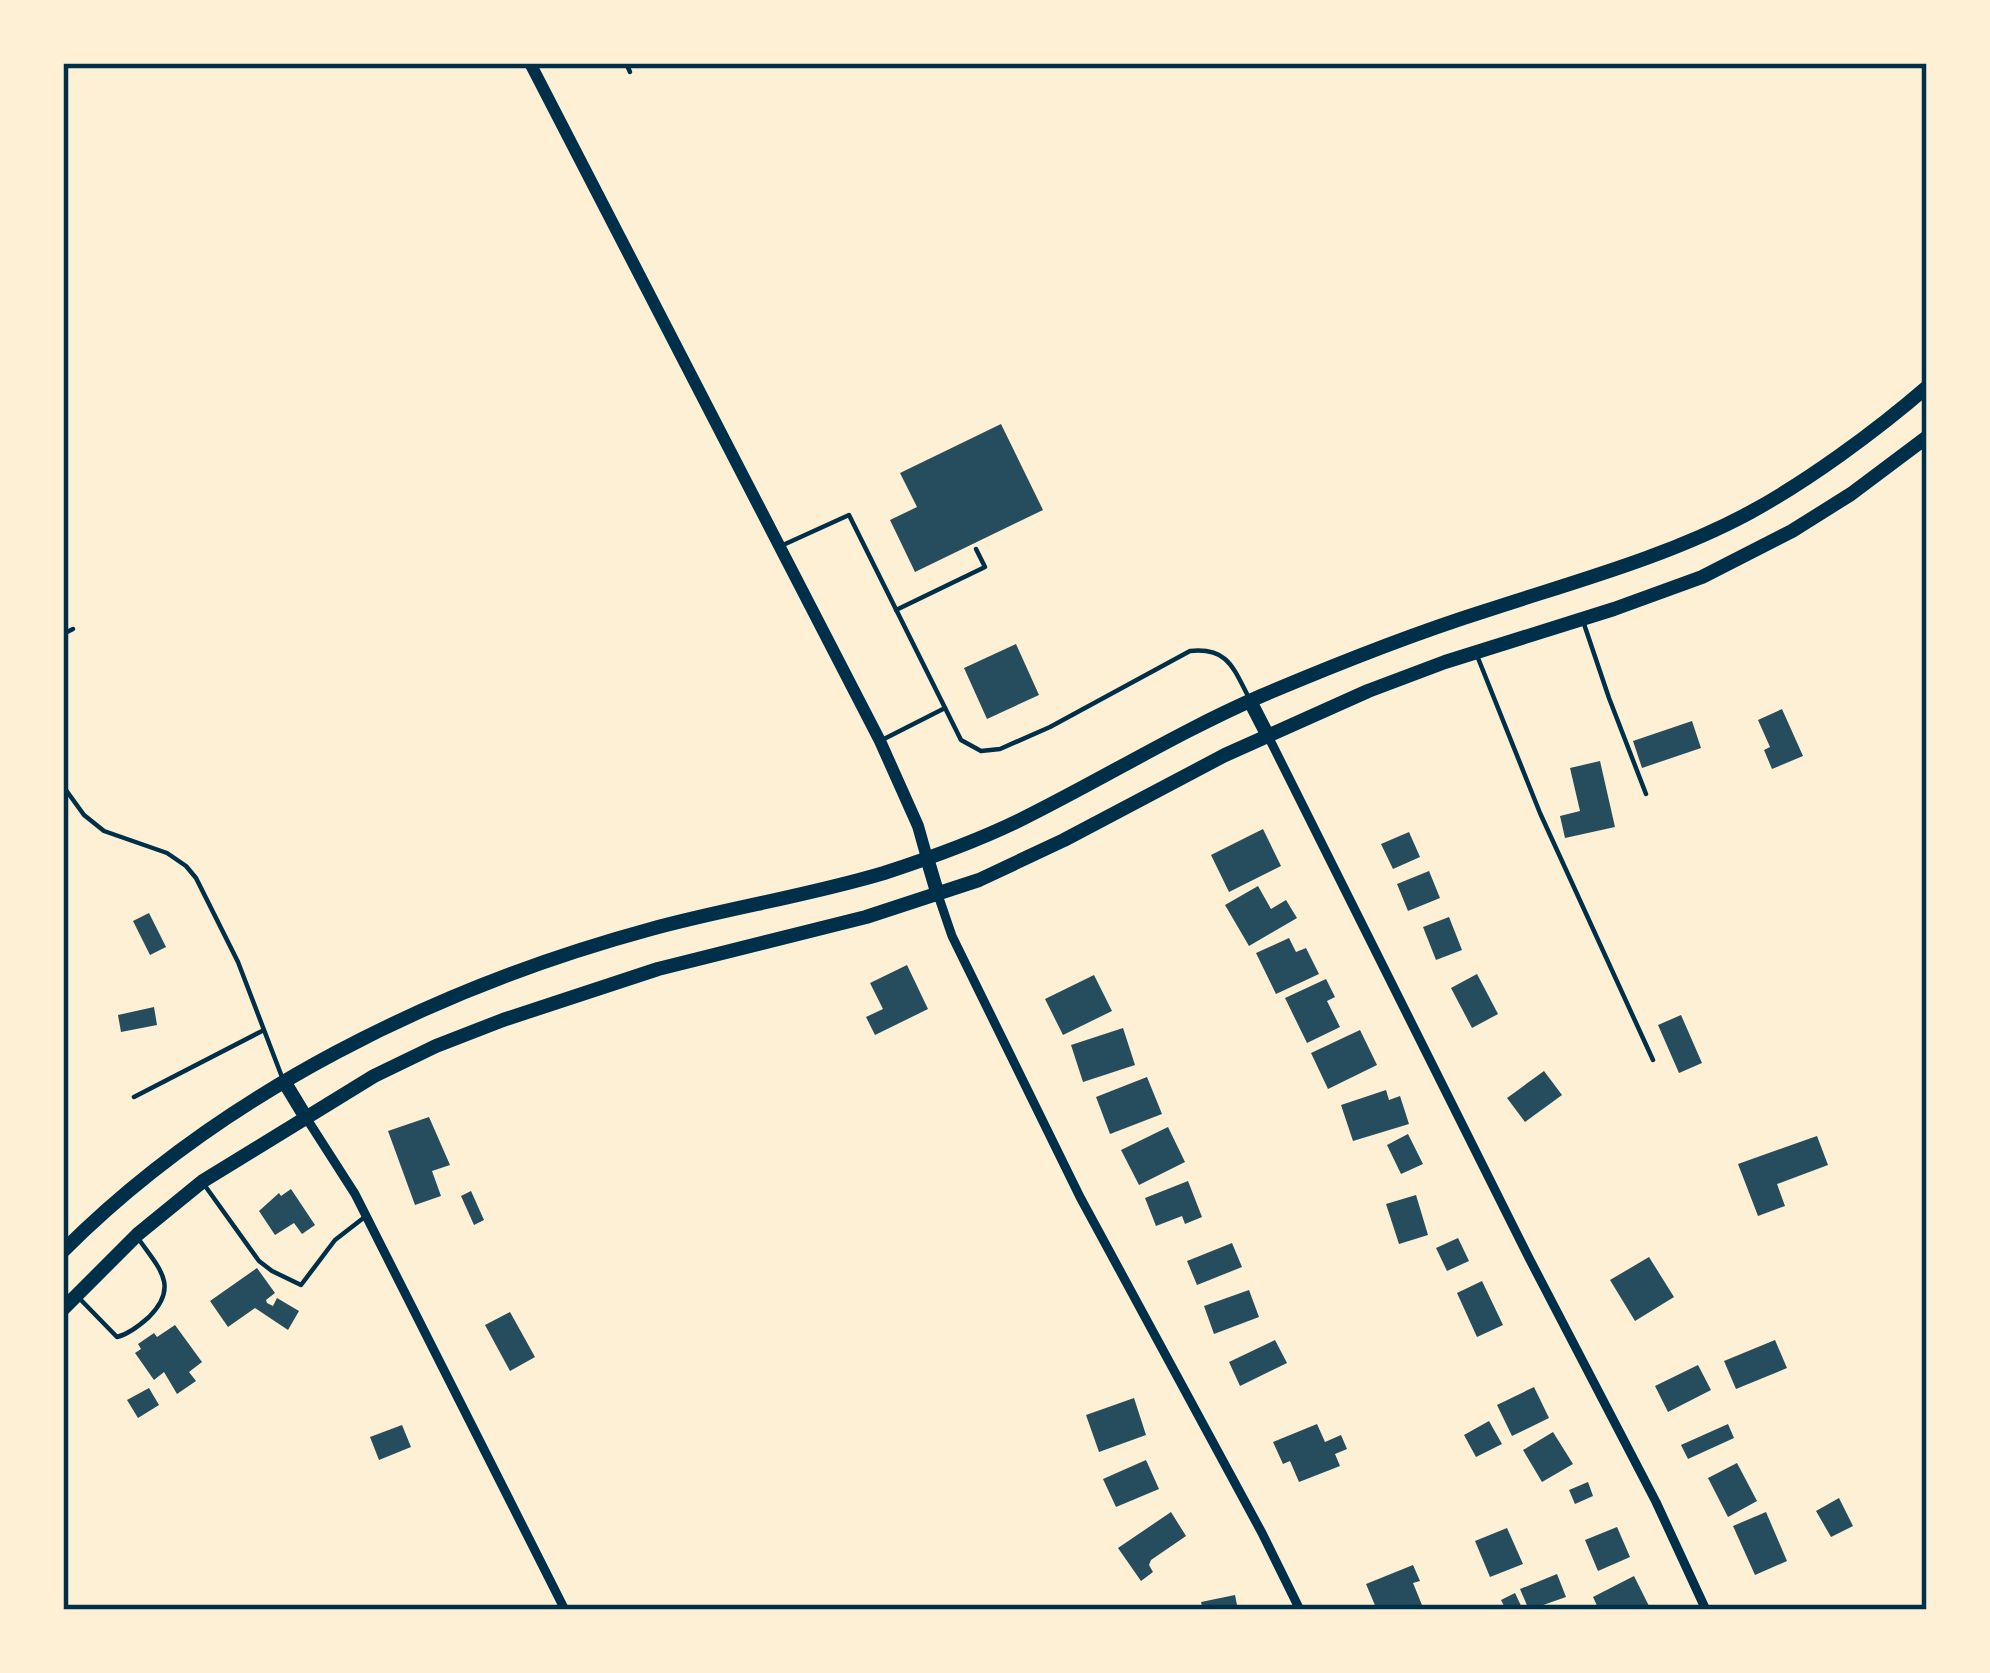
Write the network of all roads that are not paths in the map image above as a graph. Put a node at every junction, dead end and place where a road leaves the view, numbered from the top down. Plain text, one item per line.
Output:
1 (530, 63) edge
2 (626, 63) edge
3 (630, 72) dead end
4 (1927, 386) edge
5 (1927, 436) edge
6 (781, 545) junction
7 (976, 549) dead end
8 (896, 610) junction
9 (1583, 619) junction
10 (73, 629) dead end
11 (63, 634) edge
12 (1476, 652) junction
13 (1250, 700) junction
14 (945, 708) junction
15 (1267, 734) junction
16 (880, 741) junction
17 (63, 786) edge
18 (1646, 794) dead end
19 (927, 858) junction
20 (938, 896) junction
21 (262, 1031) junction
22 (1654, 1060) dead end
23 (285, 1083) junction
24 (134, 1097) dead end
25 (305, 1116) junction
26 (202, 1181) junction
27 (366, 1216) junction
28 (136, 1236) junction
29 (63, 1251) edge
30 (76, 1295) junction
31 (63, 1309) edge
32 (566, 1610) edge
33 (1300, 1610) edge
34 (1706, 1610) edge

1 - 6 street
2 - 3 lane
4 - 13 main road
5 - 9 main road
6 - 8 lane
6 - 16 street
7 - 8 lane
8 - 14 lane
9 - 12 main road
9 - 18 lane
10 - 11 lane
12 - 15 main road
12 - 22 lane
13 - 14 lane
13 - 15 main road
13 - 19 main road
14 - 16 lane
15 - 20 main road
15 - 34 street
16 - 19 street
17 - 21 lane
19 - 20 main road
19 - 23 main road
20 - 25 main road
20 - 33 street
21 - 23 lane
21 - 24 lane
23 - 25 main road
23 - 29 main road
25 - 26 main road
25 - 27 street
26 - 27 lane
26 - 28 main road
27 - 32 street
28 - 30 main road
28 - 30 lane
30 - 31 main road

